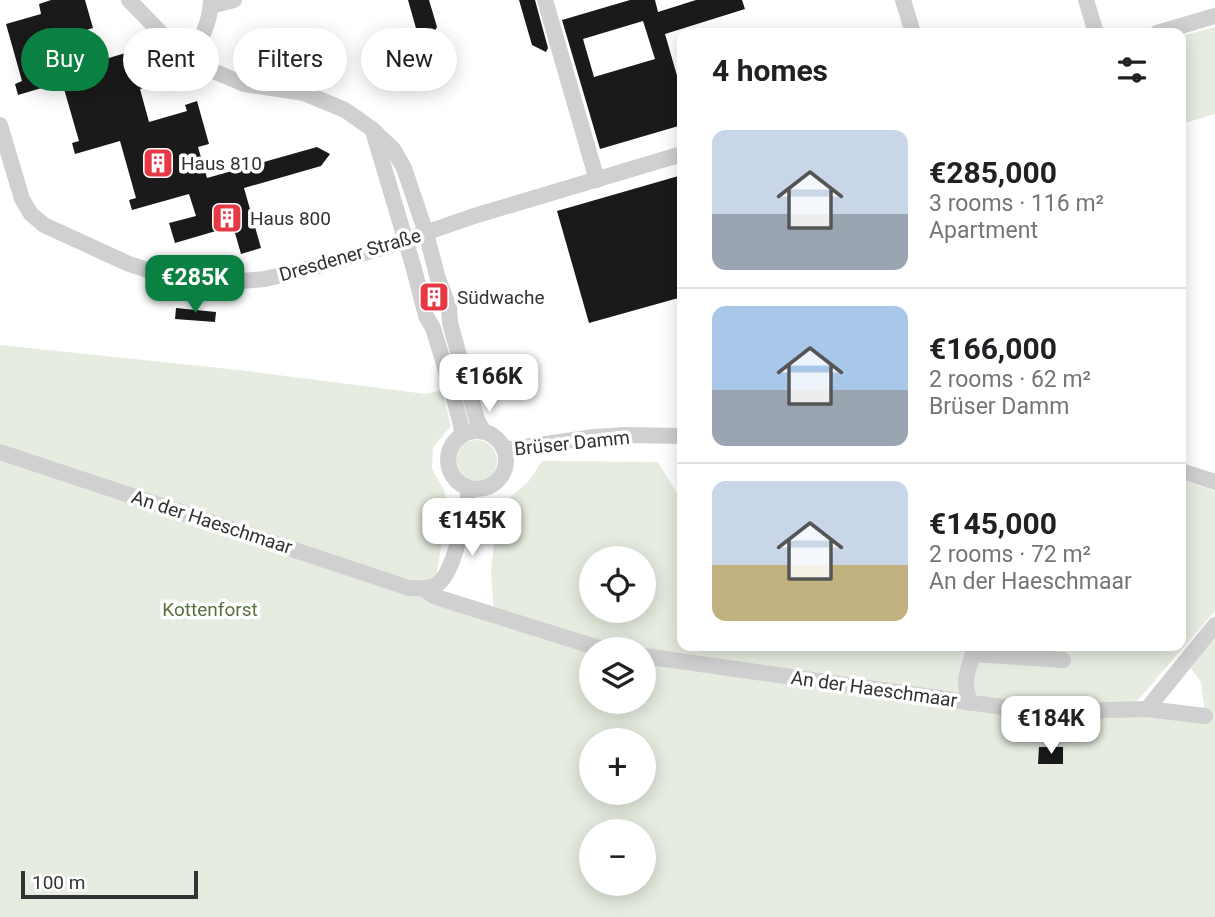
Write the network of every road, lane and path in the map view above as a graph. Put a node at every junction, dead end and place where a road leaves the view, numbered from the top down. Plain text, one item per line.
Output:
1 (129, 0) edge
2 (234, 0) edge
3 (545, 0) edge
4 (903, 0) edge
5 (1086, 0) edge
6 (211, 3) edge
7 (1215, 16) edge
8 (156, 28) edge
9 (205, 28) edge
10 (911, 28) edge
11 (1094, 28) edge
12 (1174, 28) edge
13 (219, 73) edge
14 (0, 125) edge
15 (372, 129) junction
16 (677, 156) edge
17 (597, 180) junction
18 (426, 233) junction
19 (405, 240) junction
20 (450, 323) junction
21 (433, 328) junction
22 (462, 396) junction
23 (484, 432) junction
24 (462, 435) junction
25 (677, 436) edge
26 (504, 450) junction
27 (0, 452) edge
28 (1186, 473) edge
29 (1215, 482) edge
30 (470, 488) junction
31 (426, 589) junction
32 (1215, 625) edge
33 (579, 642) edge
34 (656, 658) edge
35 (1063, 660) dead end
36 (970, 703) junction
37 (1147, 709) junction
38 (1205, 716) dead end

1 - 8 street
2 - 6 street
3 - 17 street
4 - 10 street
5 - 11 street
6 - 9 street
7 - 12 street
13 - 15 street
14 - 19 street, Dresdener Straße
15 - 18 street
15 - 19 street
16 - 17 street, Dresdener Straße
17 - 18 street, Dresdener Straße
18 - 19 street, Dresdener Straße
18 - 20 street
19 - 21 street
20 - 21 street
20 - 22 street
21 - 22 street
22 - 23 street
22 - 24 street
23 - 24 street
23 - 26 street, Brüser Damm
24 - 30 street
25 - 26 street, Brüser Damm
26 - 30 street, Brüser Damm
27 - 31 street, An der Haeschmaar
28 - 29 street
30 - 31 street
31 - 33 street, An der Haeschmaar
32 - 37 street
34 - 36 street, An der Haeschmaar
35 - 36 street
36 - 37 street, An der Haeschmaar
37 - 38 street, An der Haeschmaar

